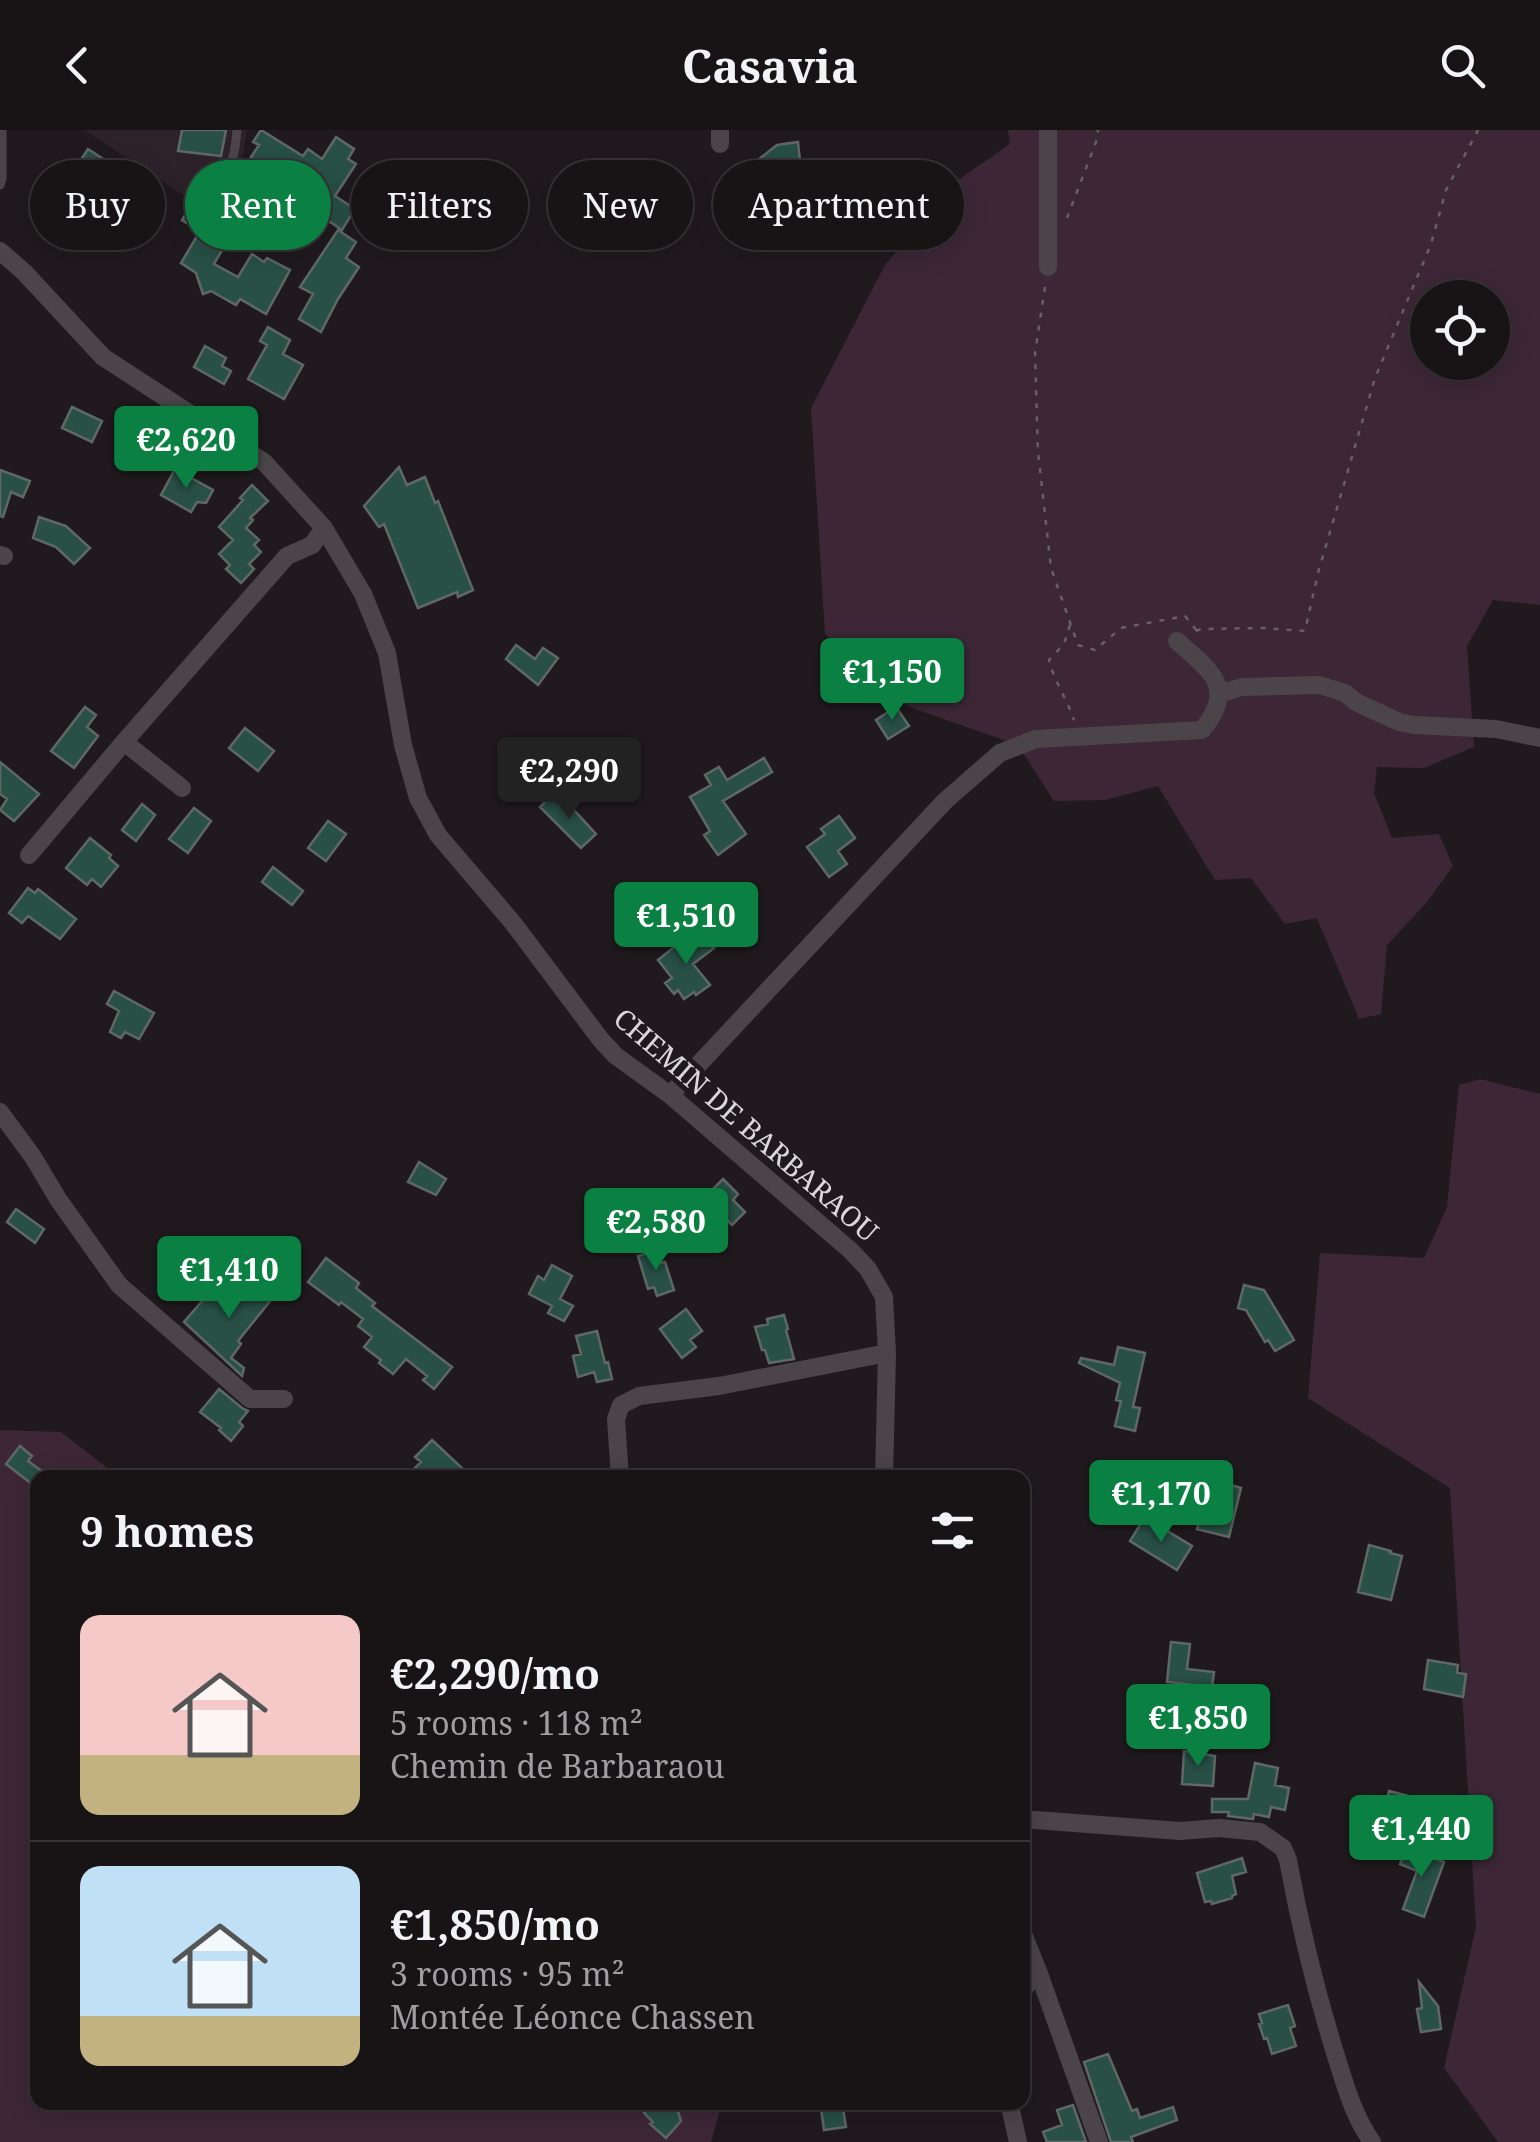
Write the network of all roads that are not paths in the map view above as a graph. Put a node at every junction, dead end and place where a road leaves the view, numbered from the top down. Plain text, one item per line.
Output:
1 (2, 130) edge
2 (238, 130) edge
3 (1048, 130) edge
4 (233, 160) edge
5 (0, 185) edge
6 (2, 255) edge
7 (1048, 267) road end
8 (324, 528) junction
9 (1177, 641) road end
10 (1219, 694) junction
11 (1540, 738) edge
12 (124, 742) junction
13 (182, 788) dead end
14 (30, 855) dead end
15 (670, 1095) junction
16 (0, 1112) edge
17 (887, 1353) junction
18 (284, 1399) dead end
19 (619, 1470) edge
20 (884, 1470) edge
21 (1030, 1820) edge
22 (1030, 1950) edge
23 (1038, 1971) junction
24 (1030, 1981) edge
25 (1011, 2110) edge
26 (1018, 2142) edge
27 (1099, 2142) edge
28 (1372, 2142) edge

1 - 5 lane
2 - 4 lane
3 - 7 street
6 - 8 street, CHEMIN DE BARBARAOU
8 - 12 street
8 - 15 street, CHEMIN DE BARBARAOU
9 - 10 street
10 - 11 street
10 - 15 street
12 - 13 street
12 - 14 street
15 - 17 street, CHEMIN DE BARBARAOU
16 - 18 street
17 - 19 street
17 - 20 street, CHEMIN DE BARBARAOU
21 - 28 street
22 - 23 street
23 - 24 street
23 - 27 street
25 - 26 street

